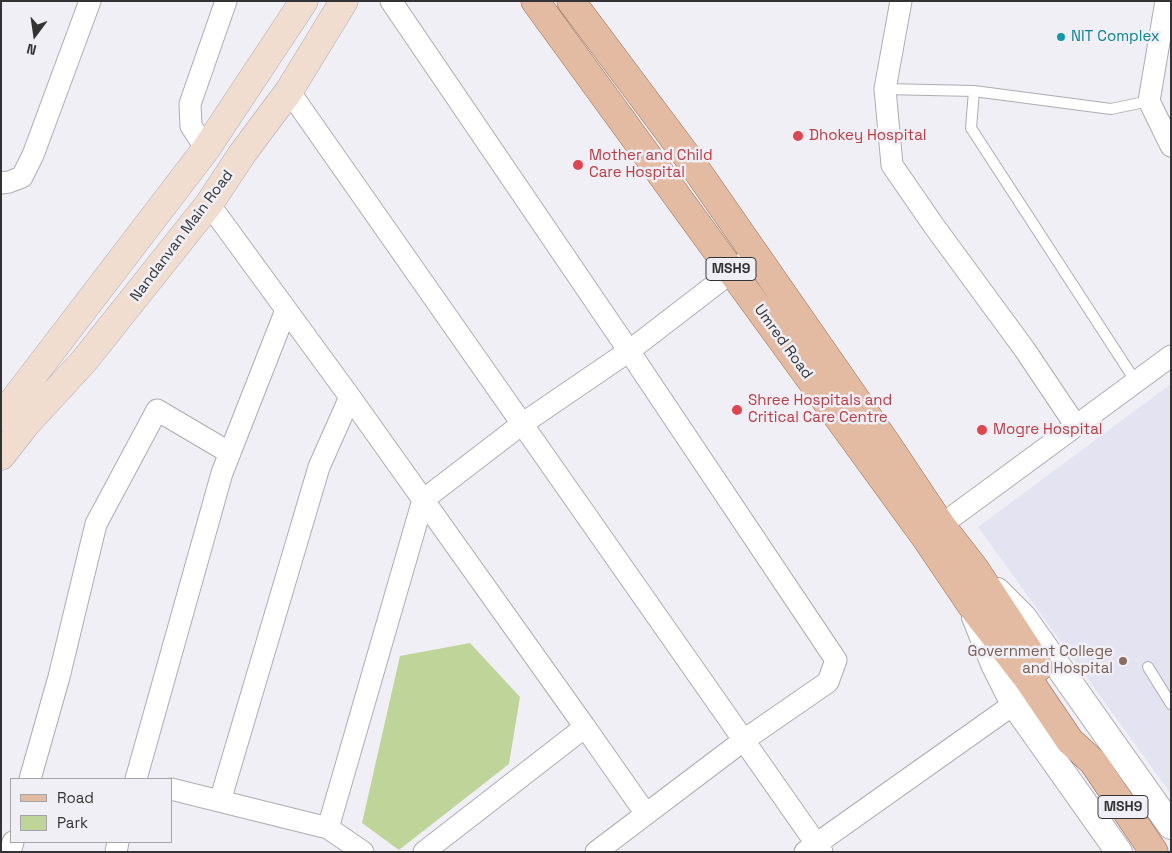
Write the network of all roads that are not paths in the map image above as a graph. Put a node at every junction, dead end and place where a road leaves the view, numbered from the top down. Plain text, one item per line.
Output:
1 (90, 1) edge
2 (226, 1) edge
3 (304, 1) edge
4 (344, 1) edge
5 (391, 1) edge
6 (535, 1) edge
7 (572, 1) edge
8 (901, 1) edge
9 (1166, 1) edge
10 (1162, 73) edge
11 (885, 89) junction
12 (289, 91) junction
13 (974, 91) junction
14 (1149, 101) junction
15 (1171, 146) edge
16 (206, 149) junction
17 (1, 183) edge
18 (209, 204) junction
19 (755, 254) junction
20 (733, 271) junction
21 (286, 310) junction
22 (629, 351) junction
23 (1171, 356) edge
24 (1136, 382) junction
25 (350, 397) junction
26 (8, 416) edge
27 (522, 424) junction
28 (1076, 426) junction
29 (230, 453) junction
30 (1, 456) edge
31 (423, 500) junction
32 (933, 531) junction
33 (975, 569) junction
34 (971, 604) junction
35 (1148, 667) dead end
36 (1014, 704) junction
37 (1171, 704) edge
38 (585, 727) junction
39 (744, 740) junction
40 (1094, 762) junction
41 (30, 778) edge
42 (136, 778) edge
43 (172, 789) edge
44 (220, 801) junction
45 (646, 814) junction
46 (1171, 826) edge
47 (328, 828) junction
48 (814, 849) edge
49 (363, 852) edge
50 (424, 852) edge
51 (596, 852) edge
52 (1119, 852) edge
53 (1154, 852) edge

1 - 17 street
2 - 16 street
3 - 16 main road
4 - 12 main road, Nandanvan Main Road
5 - 22 street
6 - 20 main road, Umred Road / MSH9
7 - 19 main road
8 - 11 street
9 - 10 street
10 - 14 street
11 - 13 lane
11 - 28 street
12 - 18 main road, Nandanvan Main Road
12 - 27 street
13 - 14 lane
13 - 24 lane
14 - 15 street
16 - 26 main road
18 - 21 street
18 - 26 main road, Nandanvan Main Road
19 - 20 street
19 - 32 main road
20 - 22 street
20 - 32 main road, Umred Road / MSH9
21 - 25 street
21 - 29 street
22 - 27 street
22 - 39 street
23 - 24 street
24 - 28 street
25 - 31 street
25 - 44 street
26 - 30 main road, Nandanvan Main Road
27 - 31 street
27 - 39 street
28 - 32 street
29 - 41 street
29 - 42 street
31 - 38 street
31 - 47 street
32 - 33 main road
32 - 34 main road
33 - 40 main road
33 - 46 street
34 - 36 street
34 - 40 main road
35 - 37 lane
36 - 48 street
36 - 52 street
38 - 45 street
38 - 50 street
39 - 45 street
39 - 48 street
40 - 53 main road, MSH9
43 - 44 street
44 - 47 street
45 - 51 street
47 - 49 street

